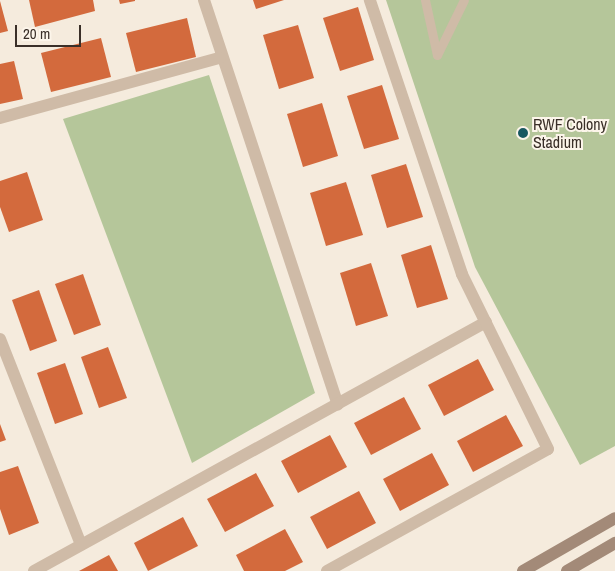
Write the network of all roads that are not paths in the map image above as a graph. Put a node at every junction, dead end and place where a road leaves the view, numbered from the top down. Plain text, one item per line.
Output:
1 (204, 0) edge
2 (370, 0) edge
3 (425, 0) edge
4 (464, 0) edge
5 (220, 58) junction
6 (0, 118) edge
7 (486, 322) junction
8 (0, 340) edge
9 (338, 404) junction
10 (615, 518) edge
11 (615, 543) edge
12 (81, 545) junction
13 (34, 571) edge
14 (327, 571) edge
15 (523, 571) edge
16 (567, 571) edge

1 - 5 street
2 - 7 street
3 - 4 lane
5 - 6 street
5 - 9 street
7 - 9 street
7 - 14 street
8 - 12 street
9 - 12 street
10 - 15 main road
11 - 16 main road
12 - 13 street

